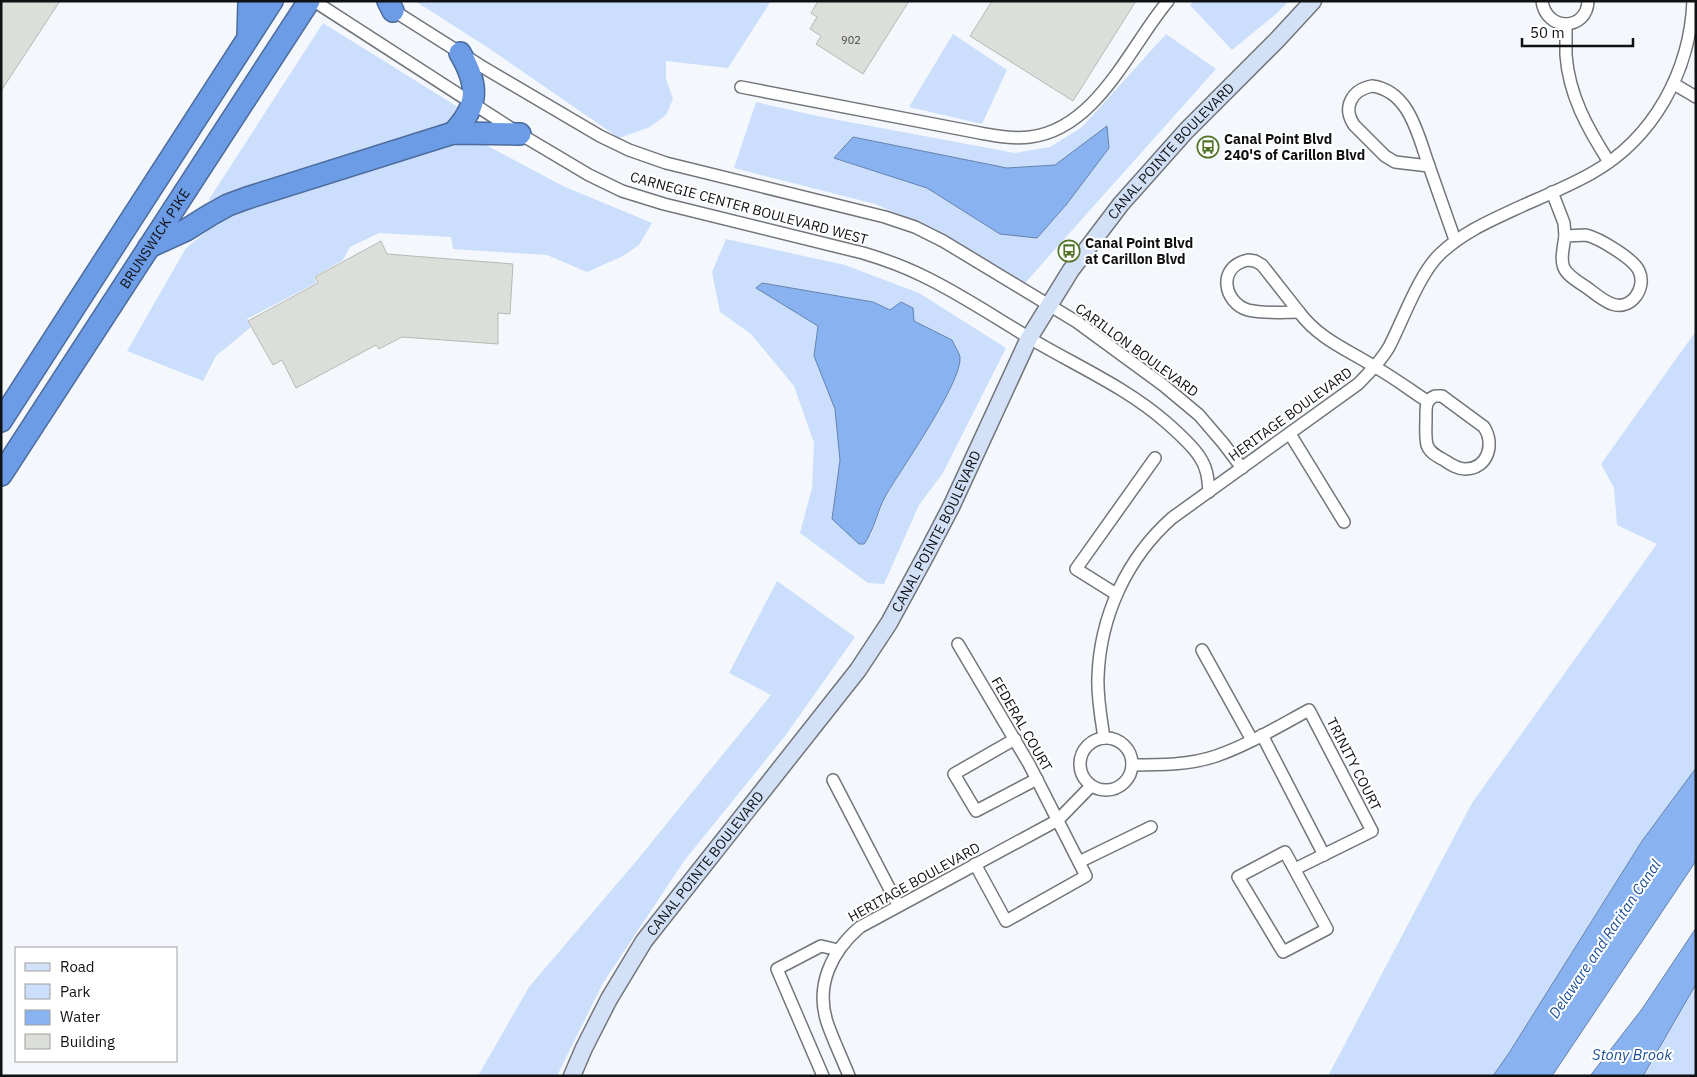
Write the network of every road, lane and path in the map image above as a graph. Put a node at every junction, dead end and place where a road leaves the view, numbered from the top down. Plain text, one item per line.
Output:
1 (249, 1) edge
2 (272, 1) edge
3 (309, 1) edge
4 (314, 1) edge
5 (1168, 1) edge
6 (1313, 1) edge
7 (1542, 1) edge
8 (1588, 1) edge
9 (1693, 1) edge
10 (387, 4) edge
11 (1566, 24) junction
12 (248, 41) junction
13 (1691, 50) edge
14 (460, 53) junction
15 (1674, 84) junction
16 (741, 87) dead end
17 (1696, 96) edge
18 (473, 102) junction
19 (453, 134) junction
20 (520, 134) junction
21 (1609, 162) junction
22 (1429, 166) junction
23 (1552, 192) junction
24 (1565, 236) junction
25 (1455, 240) junction
26 (149, 247) junction
27 (1049, 306) junction
28 (1299, 312) junction
29 (1029, 338) junction
30 (1375, 367) junction
31 (1428, 401) junction
32 (1, 421) edge
33 (1290, 434) junction
34 (1155, 458) dead end
35 (1242, 468) junction
36 (1, 475) edge
37 (1209, 492) junction
38 (1344, 522) dead end
39 (1116, 594) junction
40 (958, 644) dead end
41 (1202, 650) dead end
42 (1257, 737) junction
43 (1104, 738) junction
44 (1015, 739) junction
45 (1132, 765) junction
46 (1037, 779) junction
47 (833, 780) dead end
48 (1091, 786) junction
49 (1058, 820) junction
50 (1151, 826) dead end
51 (1324, 856) junction
52 (1079, 862) junction
53 (975, 864) junction
54 (1295, 869) junction
55 (898, 905) junction
56 (838, 950) junction
57 (572, 1076) edge
58 (824, 1076) edge
59 (849, 1076) edge

1 - 12 highway
2 - 12 highway, BRUNSWICK PIKE
3 - 26 highway, BRUNSWICK PIKE
4 - 18 street, CARNEGIE CENTER BOULEVARD WEST
5 - 16 street
6 - 27 street, CANAL POINTE BOULEVARD
7 - 11 street
8 - 11 street
9 - 13 street, HERITAGE BOULEVARD
10 - 14 street, CARNEGIE CENTER BOULEVARD WEST
11 - 21 street
12 - 32 highway, BRUNSWICK PIKE
13 - 15 street, HERITAGE BOULEVARD
14 - 18 highway
14 - 27 street, CARNEGIE CENTER BOULEVARD WEST
15 - 17 street
15 - 21 street, HERITAGE BOULEVARD
18 - 19 highway
18 - 20 street, CARNEGIE CENTER BOULEVARD WEST
19 - 20 highway
19 - 26 highway
20 - 29 street, CARNEGIE CENTER BOULEVARD WEST
21 - 23 street, HERITAGE BOULEVARD
22 - 22 street
22 - 25 street
23 - 24 street
23 - 25 street, HERITAGE BOULEVARD
24 - 24 street
25 - 30 street, HERITAGE BOULEVARD
26 - 36 highway, BRUNSWICK PIKE
27 - 29 street, CANAL POINTE BOULEVARD
27 - 35 street, CARILLON BOULEVARD
28 - 28 street
28 - 30 street
29 - 37 street
29 - 57 street, CANAL POINTE BOULEVARD
30 - 31 street
30 - 33 street, HERITAGE BOULEVARD
31 - 31 street
33 - 35 street, HERITAGE BOULEVARD
33 - 38 street
34 - 39 street
35 - 37 street, HERITAGE BOULEVARD
37 - 39 street, HERITAGE BOULEVARD
39 - 43 street, HERITAGE BOULEVARD
40 - 44 street, FEDERAL COURT
41 - 42 street
42 - 45 street, TRINITY COURT
42 - 51 street
42 - 51 street, TRINITY COURT
43 - 45 street
43 - 48 street
44 - 46 street, FEDERAL COURT
44 - 46 street
45 - 48 street
46 - 49 street, FEDERAL COURT
47 - 55 street
48 - 49 street, HERITAGE BOULEVARD
49 - 52 street, FEDERAL COURT
49 - 53 street, HERITAGE BOULEVARD
50 - 52 street
51 - 54 street, TRINITY COURT
52 - 53 street
53 - 55 street, HERITAGE BOULEVARD
54 - 54 street
55 - 56 street, HERITAGE BOULEVARD
56 - 58 street
56 - 59 street, HERITAGE BOULEVARD

